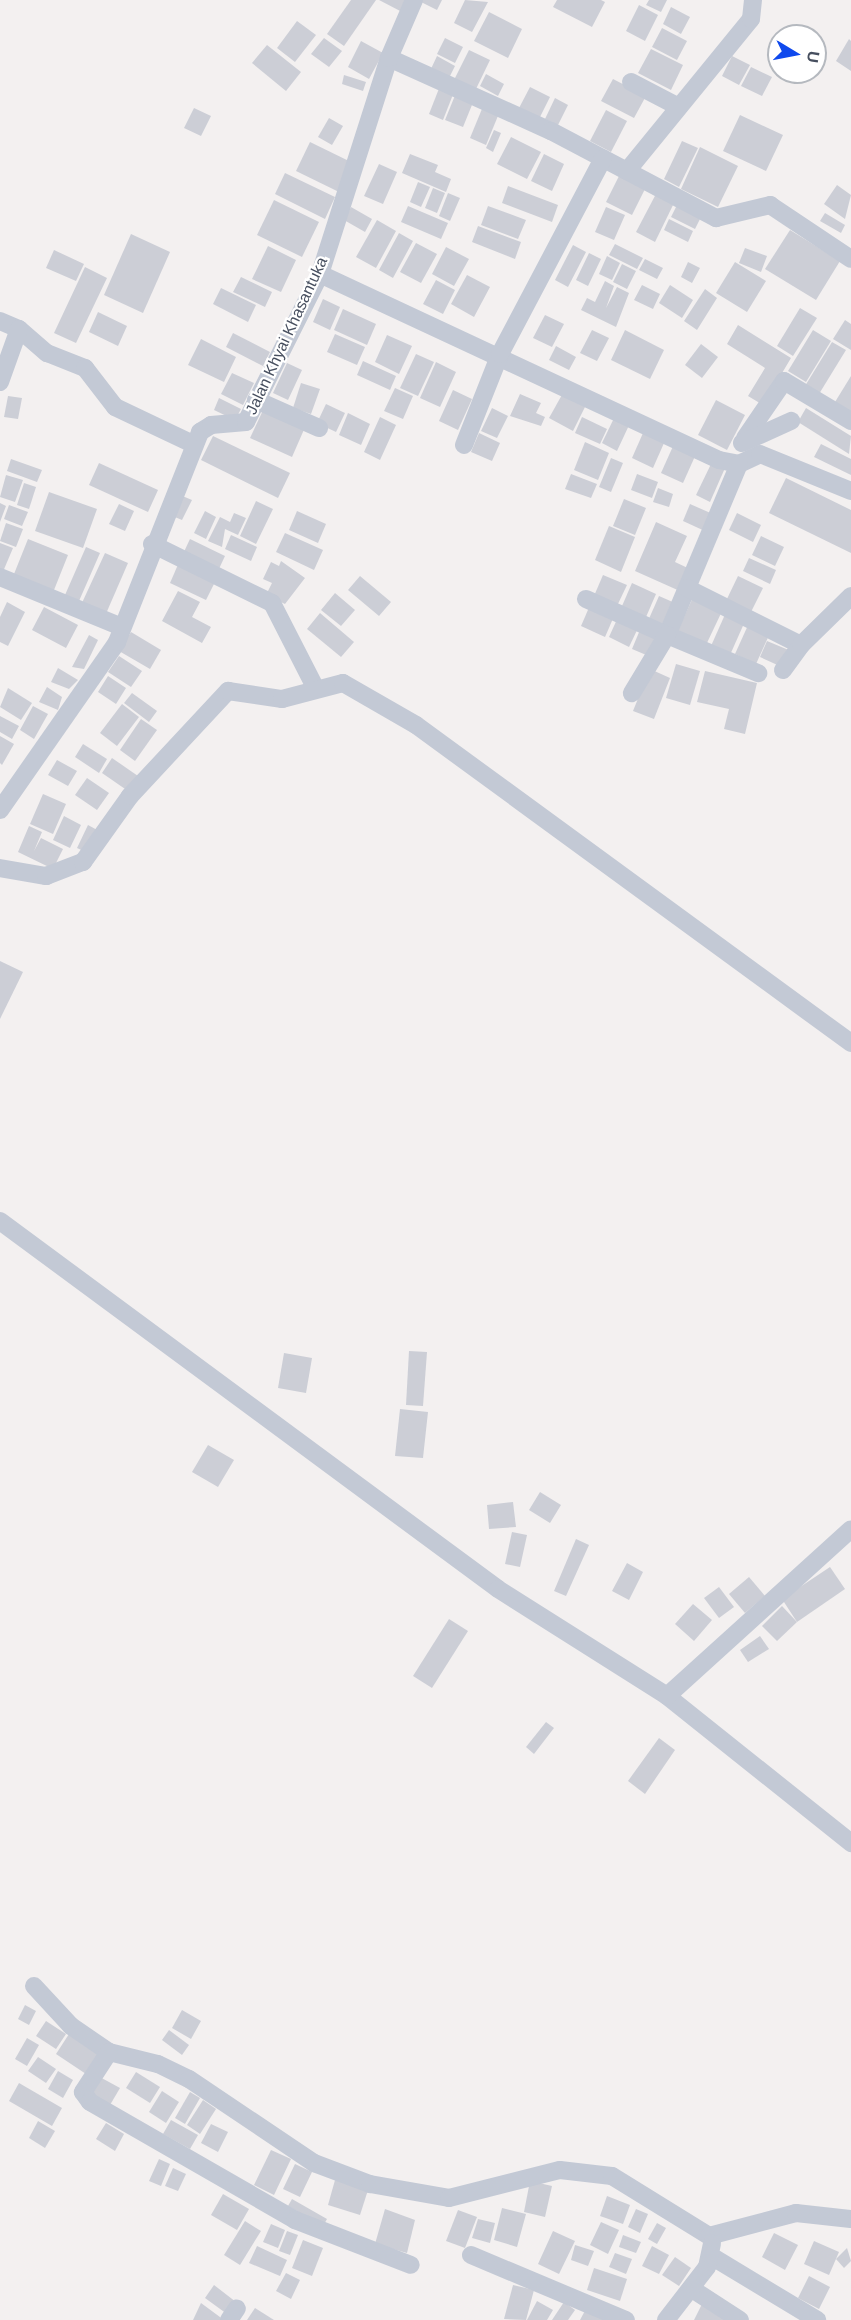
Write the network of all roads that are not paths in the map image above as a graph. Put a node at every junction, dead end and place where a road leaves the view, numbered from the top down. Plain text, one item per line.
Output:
1 (414, 0) edge
2 (753, 0) edge
3 (389, 57) junction
4 (631, 81) dead end
5 (679, 107) junction
6 (603, 159) junction
7 (627, 171) junction
8 (851, 259) edge
9 (320, 274) junction
10 (0, 321) edge
11 (18, 329) junction
12 (500, 354) junction
13 (0, 382) edge
14 (256, 400) junction
15 (791, 421) dead end
16 (851, 421) edge
17 (319, 428) dead end
18 (745, 438) junction
19 (193, 444) junction
20 (464, 445) dead end
21 (735, 464) junction
22 (851, 491) edge
23 (152, 544) junction
24 (0, 577) edge
25 (687, 588) junction
26 (851, 597) edge
27 (586, 599) dead end
28 (122, 627) junction
29 (667, 635) junction
30 (801, 645) junction
31 (783, 670) dead end
32 (758, 673) dead end
33 (316, 688) junction
34 (632, 693) dead end
35 (0, 810) edge
36 (0, 868) edge
37 (851, 1043) edge
38 (0, 1221) edge
39 (851, 1528) edge
40 (667, 1696) junction
41 (851, 1843) edge
42 (34, 1986) dead end
43 (109, 2052) junction
44 (851, 2219) edge
45 (709, 2236) junction
46 (471, 2255) dead end
47 (711, 2256) junction
48 (411, 2265) dead end
49 (692, 2289) junction
50 (626, 2320) edge
51 (666, 2320) edge
52 (740, 2320) edge
53 (817, 2320) edge

1 - 3 street, Jalan Khyai Khasantuka
2 - 5 street
3 - 6 street
3 - 9 street, Jalan Khyai Khasantuka
4 - 5 street
5 - 7 street
6 - 7 street
6 - 12 street
7 - 8 street
9 - 12 street
9 - 14 street, Jalan Khyai Khasantuka
10 - 11 street
11 - 13 street
11 - 19 street
12 - 20 street
12 - 21 street
14 - 17 street
14 - 19 street, Jalan Khyai Khasantuka
15 - 18 street
16 - 18 street
18 - 21 street
19 - 23 street, Jalan Khyai Khasantuka
21 - 22 street
21 - 25 street
23 - 28 street, Jalan Khyai Khasantuka
23 - 33 street
24 - 28 street
25 - 29 street
25 - 30 street
26 - 30 street
27 - 29 street
28 - 35 street, Jalan Khyai Khasantuka
29 - 32 street
29 - 34 street
30 - 31 street
33 - 36 street
33 - 37 street
38 - 40 street
39 - 40 street
40 - 41 street
42 - 43 street
43 - 45 street
43 - 48 street
44 - 45 street
45 - 47 street
46 - 50 street
47 - 49 street
47 - 53 street
49 - 51 street
49 - 52 street

